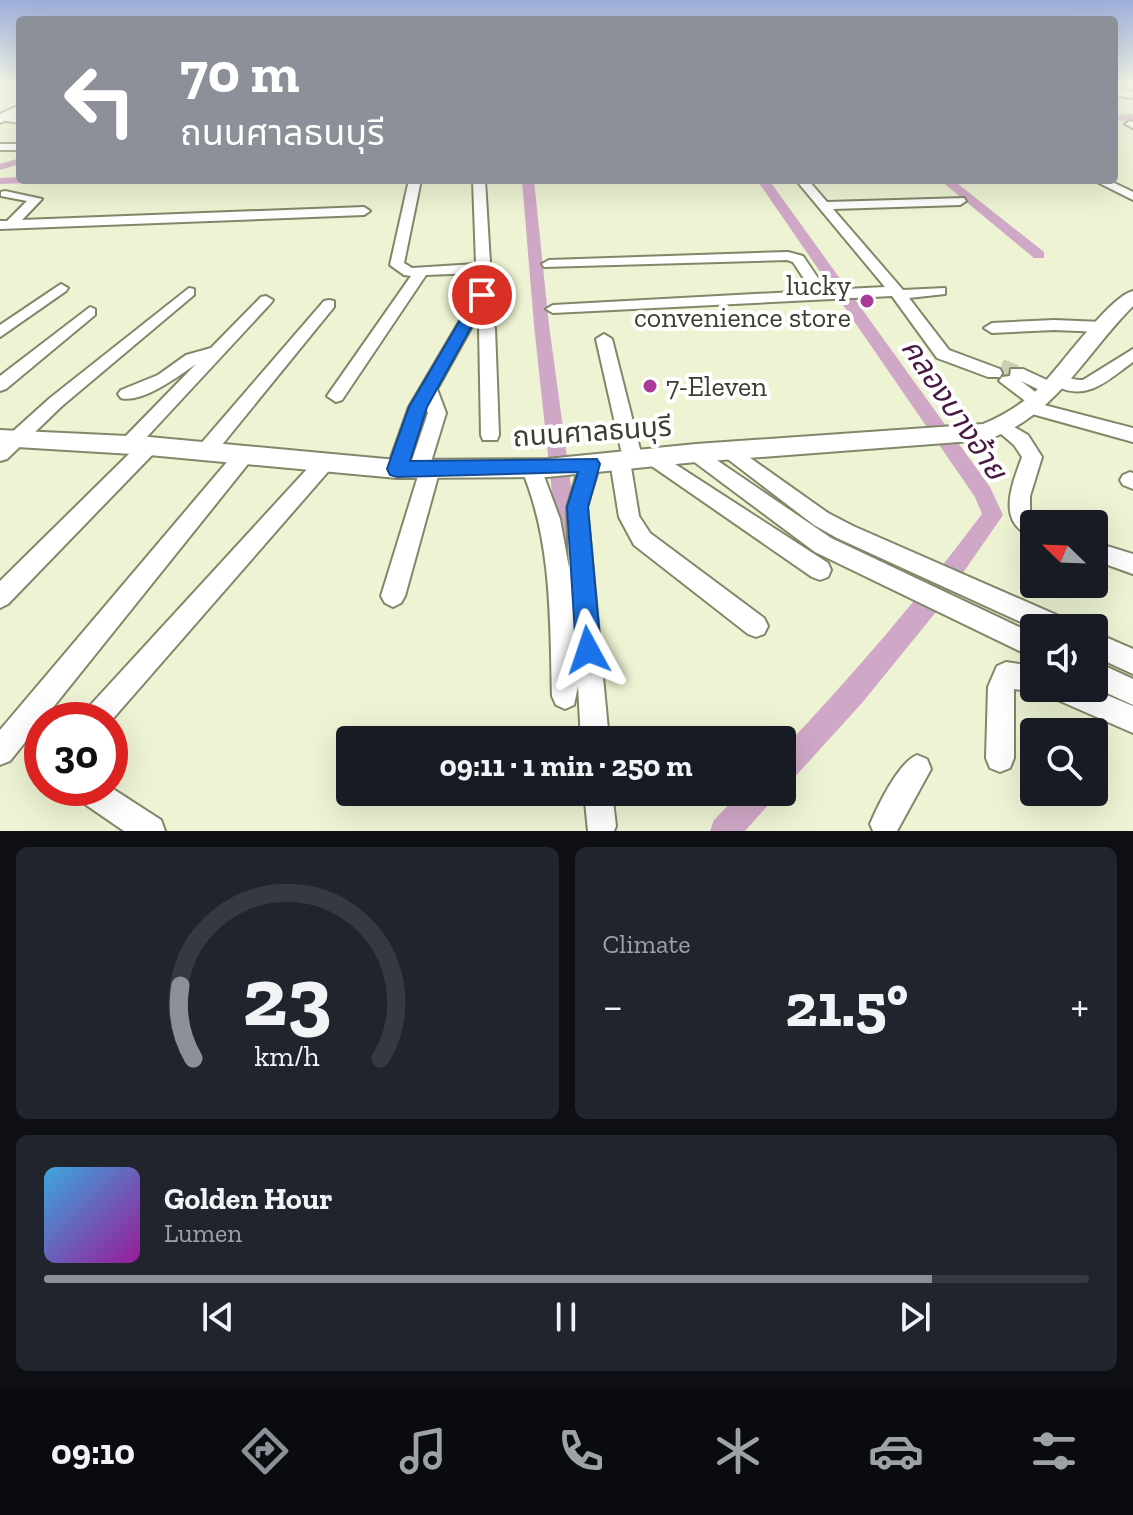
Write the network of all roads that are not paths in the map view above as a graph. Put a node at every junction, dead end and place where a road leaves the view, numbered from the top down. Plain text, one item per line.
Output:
1 (414, 184) edge
2 (479, 184) edge
3 (806, 184) edge
4 (1108, 184) edge
5 (5, 194) dead end
6 (1133, 196) edge
7 (960, 201) dead end
8 (825, 206) junction
9 (364, 211) dead end
10 (6, 225) edge
11 (549, 264) dead end
12 (484, 268) junction
13 (422, 271) junction
14 (61, 288) dead end
15 (940, 291) dead end
16 (189, 292) dead end
17 (897, 293) junction
18 (823, 296) junction
19 (1131, 299) edge
20 (266, 300) dead end
21 (329, 304) dead end
22 (553, 309) dead end
23 (475, 311) junction
24 (90, 312) dead end
25 (1102, 327) junction
26 (992, 328) dead end
27 (0, 332) edge
28 (604, 339) dead end
29 (217, 352) junction
30 (1133, 354) edge
31 (1076, 358) junction
32 (1099, 379) junction
33 (0, 385) edge
34 (127, 394) dead end
35 (1044, 394) junction
36 (336, 396) dead end
37 (1002, 427) junction
38 (490, 435) dead end
39 (1133, 435) edge
40 (5, 443) edge
41 (139, 445) junction
42 (205, 452) junction
43 (732, 452) junction
44 (696, 453) junction
45 (245, 454) junction
46 (635, 460) junction
47 (326, 461) junction
48 (560, 467) junction
49 (415, 469) junction
50 (1020, 514) edge
51 (814, 526) junction
52 (833, 551) junction
53 (1108, 556) edge
54 (1133, 564) edge
55 (393, 596) dead end
56 (0, 597) edge
57 (1027, 614) edge
58 (756, 626) dead end
59 (1020, 639) edge
60 (1108, 650) edge
61 (1133, 662) edge
62 (1020, 677) edge
63 (1108, 680) edge
64 (1133, 692) edge
65 (565, 696) dead end
66 (110, 702) edge
67 (1092, 702) edge
68 (1133, 720) edge
69 (594, 726) edge
70 (0, 751) edge
71 (1000, 758) dead end
72 (917, 769) dead end
73 (113, 806) edge
74 (599, 806) edge
75 (601, 826) dead end
76 (890, 829) edge
77 (150, 831) edge

1 - 13 street
2 - 12 street
3 - 8 street
4 - 6 street
5 - 10 street
7 - 8 street
8 - 17 street
9 - 10 street
11 - 18 street
12 - 13 street
12 - 23 street
13 - 36 street
14 - 27 street
15 - 17 street
16 - 40 street
17 - 18 street
17 - 35 street
18 - 22 street
19 - 25 street, ถนนศาลธนบุรี
20 - 29 street
21 - 42 street
23 - 38 street
23 - 49 street
24 - 33 street
25 - 26 street
25 - 31 street, ถนนศาลธนบุรี
28 - 46 street
29 - 34 street
29 - 41 street
30 - 32 street
31 - 32 street
31 - 35 street, ถนนศาลธนบุรี
32 - 35 street
35 - 37 street, ถนนศาลธนบุรี
35 - 39 street
37 - 43 street, ถนนศาลธนบุรี
37 - 50 street
40 - 41 street, ถนนศาลธนบุรี
41 - 42 street, ถนนศาลธนบุรี
41 - 56 street
42 - 45 street, ถนนศาลธนบุรี
43 - 44 street, ถนนศาลธนบุรี
43 - 51 street
44 - 46 street, ถนนศาลธนบุรี
44 - 51 street
45 - 47 street, ถนนศาลธนบุรี
45 - 70 street
46 - 48 street, ถนนศาลธนบุรี
46 - 52 street
46 - 58 street
47 - 49 street, ถนนศาลธนบุรี
47 - 66 street
48 - 49 street, ถนนศาลธนบุรี
48 - 65 street
48 - 69 street
49 - 55 street
51 - 52 street
52 - 57 street
52 - 59 street
53 - 54 street
60 - 61 street
62 - 71 street
63 - 64 street
67 - 68 street
72 - 76 street
73 - 77 street
74 - 75 street

